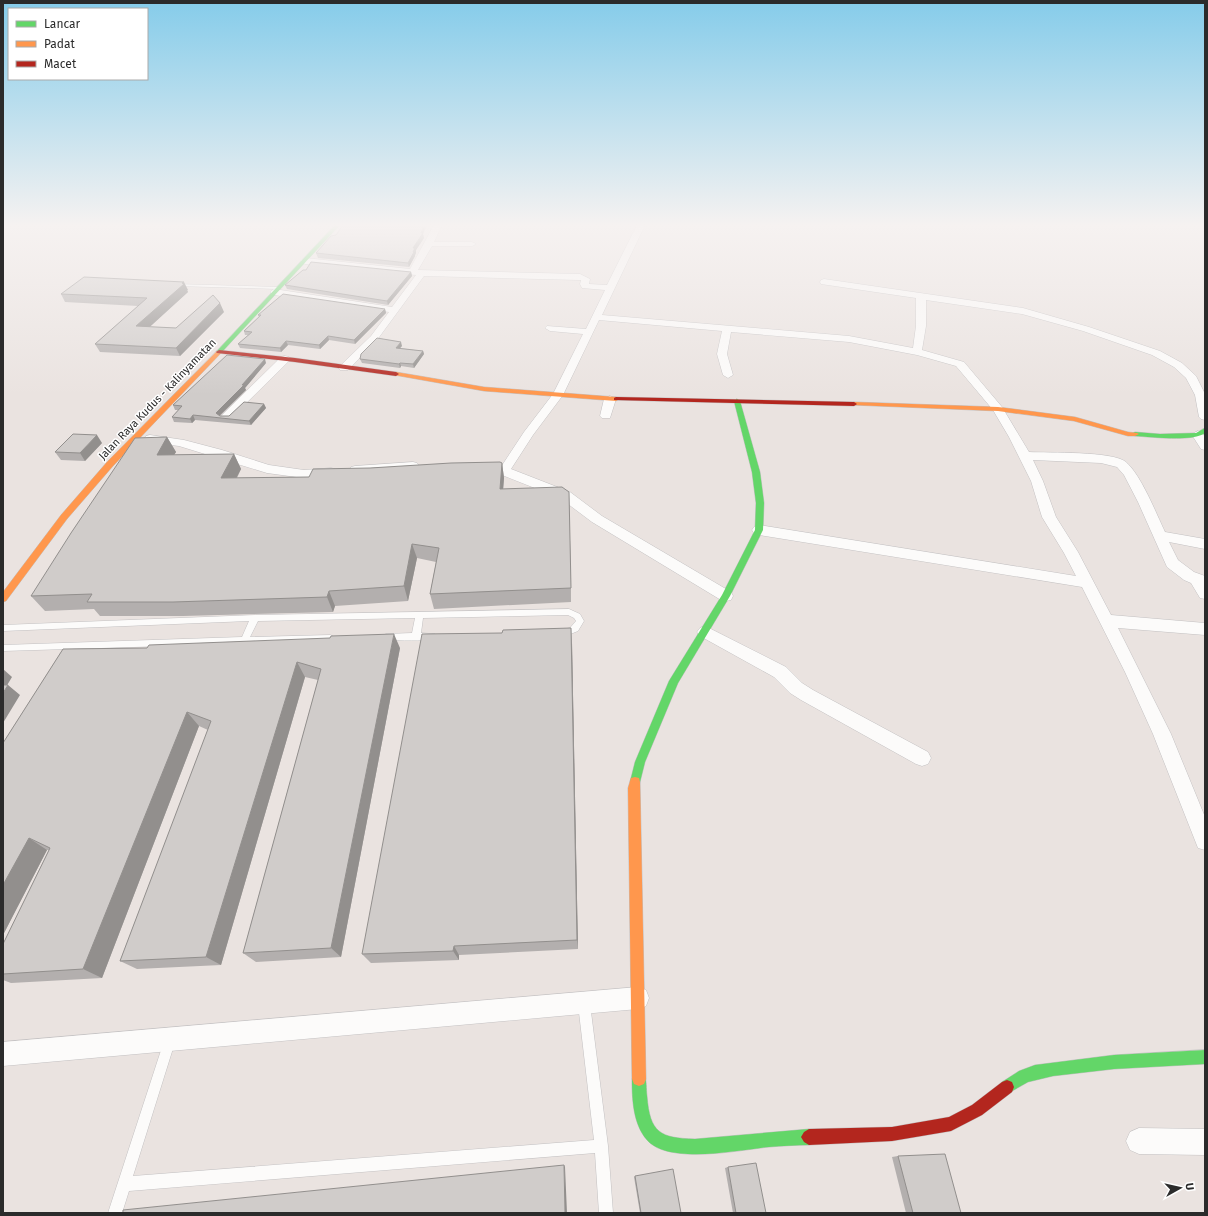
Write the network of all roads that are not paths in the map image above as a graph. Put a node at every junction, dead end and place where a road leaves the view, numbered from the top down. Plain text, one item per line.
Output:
1 (284, 282) edge
2 (413, 282) edge
3 (585, 282) edge
4 (613, 282) edge
5 (824, 282) dead end
6 (173, 285) edge
7 (610, 288) junction
8 (276, 290) junction
9 (921, 296) junction
10 (395, 310) junction
11 (596, 317) junction
12 (550, 328) dead end
13 (727, 329) junction
14 (590, 332) junction
15 (219, 352) junction
16 (917, 352) junction
17 (285, 359) junction
18 (344, 368) junction
19 (728, 375) dead end
20 (558, 395) junction
21 (610, 399) junction
22 (737, 401) junction
23 (998, 409) junction
24 (606, 416) dead end
25 (226, 417) edge
26 (1205, 417) edge
27 (1201, 433) edge
28 (137, 437) junction
29 (1205, 446) edge
30 (1025, 456) junction
31 (425, 466) edge
32 (468, 467) edge
33 (504, 471) junction
34 (759, 530) junction
35 (1159, 536) junction
36 (1205, 544) edge
37 (1201, 580) edge
38 (1087, 584) junction
39 (1205, 594) edge
40 (726, 596) junction
41 (3, 599) edge
42 (419, 615) junction
43 (255, 618) junction
44 (1108, 621) junction
45 (3, 628) edge
46 (1205, 629) edge
47 (555, 632) edge
48 (705, 632) junction
49 (439, 636) edge
50 (377, 637) edge
51 (416, 637) junction
52 (338, 638) edge
53 (245, 640) junction
54 (3, 648) edge
55 (922, 758) dead end
56 (1205, 841) edge
57 (638, 998) junction
58 (584, 1003) junction
59 (170, 1040) junction
60 (3, 1054) edge
61 (1205, 1057) edge
62 (1140, 1142) dead end
63 (1205, 1142) edge
64 (601, 1146) junction
65 (125, 1184) junction
66 (115, 1213) edge
67 (606, 1213) edge

1 - 8 street, Jalan Raya Kudus - Kalinyamatan
2 - 10 street
3 - 7 street
4 - 7 street
5 - 9 street
6 - 8 lane
7 - 11 street
8 - 10 street
8 - 15 street, Jalan Raya Kudus - Kalinyamatan
9 - 16 street
9 - 26 street
10 - 18 street
11 - 13 street
11 - 14 street
12 - 14 street
13 - 16 street
13 - 19 street
14 - 20 street
15 - 17 street
15 - 28 street, Jalan Raya Kudus - Kalinyamatan
16 - 23 street
17 - 18 street
17 - 25 street
18 - 20 street
20 - 21 street
20 - 33 street
21 - 22 street
21 - 24 street
22 - 23 street
22 - 34 street
23 - 27 street
23 - 30 street
27 - 29 street
28 - 31 street
28 - 41 street, Jalan Raya Kudus - Kalinyamatan
30 - 35 street
30 - 38 street
32 - 33 street
33 - 40 street
34 - 38 street
34 - 40 street
35 - 36 street
35 - 37 street
37 - 39 street
38 - 44 street
40 - 48 street
42 - 43 lane
42 - 47 lane
42 - 51 lane
43 - 45 lane
43 - 53 lane
44 - 46 street
44 - 56 street
48 - 55 street
48 - 57 street
49 - 51 lane
50 - 51 lane
52 - 53 lane
53 - 54 lane
57 - 58 street
57 - 61 street
58 - 59 street
58 - 64 lane
59 - 60 street
59 - 65 lane
62 - 63 street
64 - 65 lane
64 - 67 lane
65 - 66 lane

